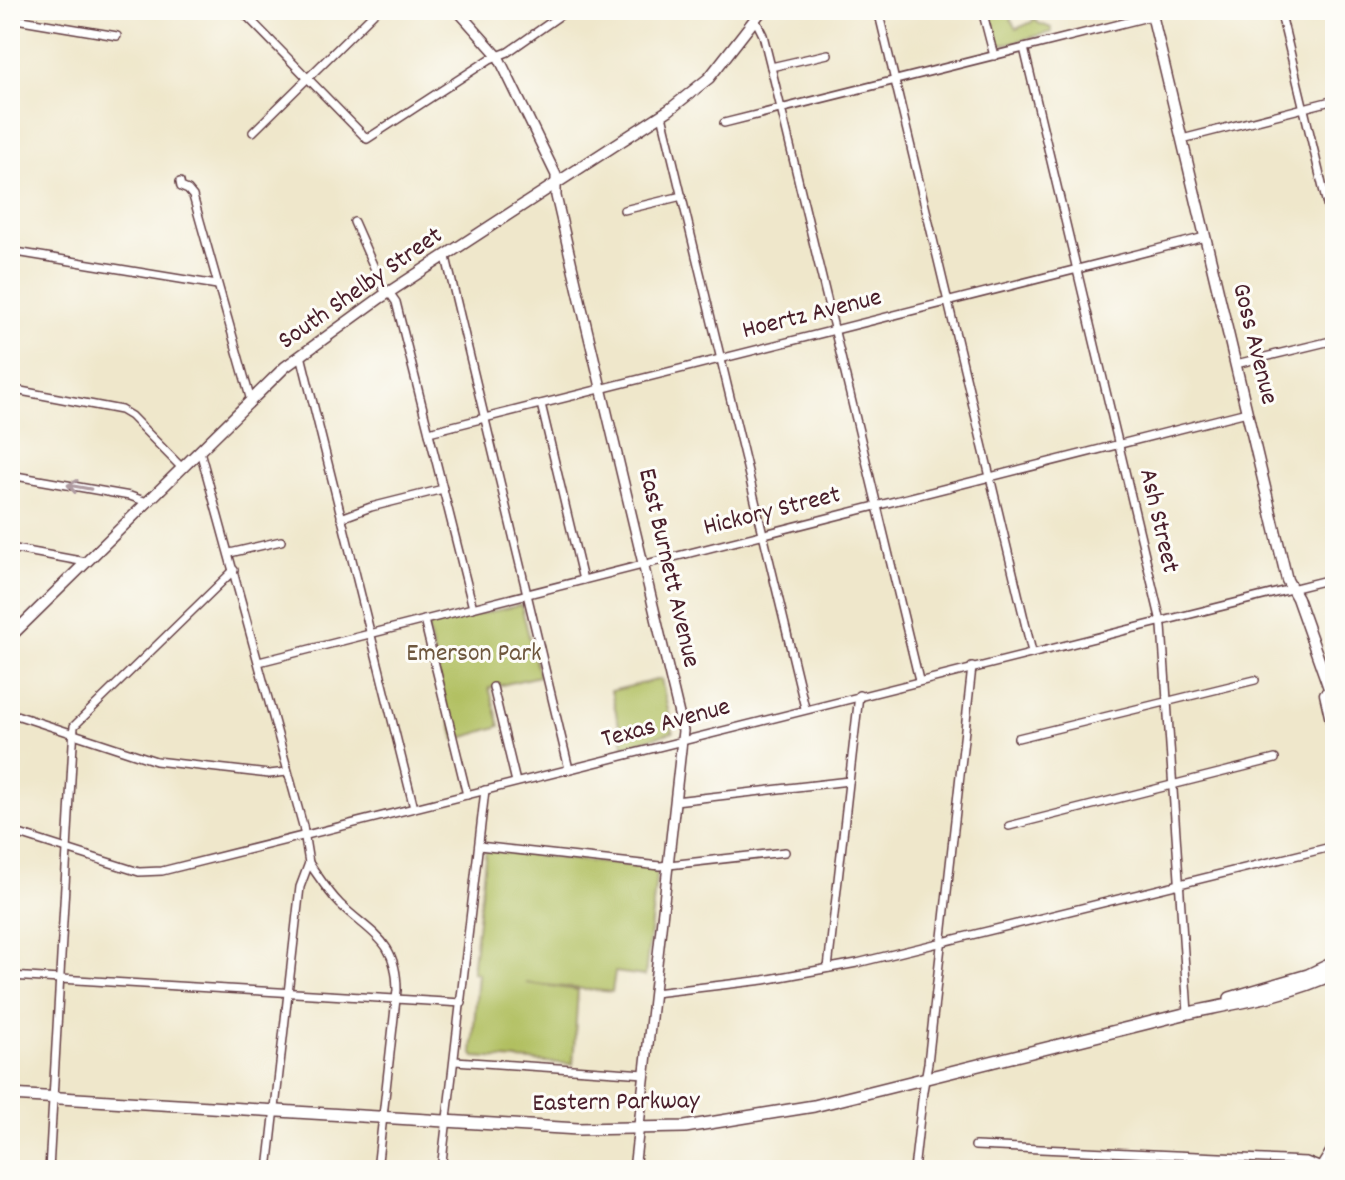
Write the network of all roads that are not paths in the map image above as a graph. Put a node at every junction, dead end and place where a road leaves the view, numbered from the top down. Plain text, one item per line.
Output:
1 (241, 10) edge
2 (377, 10) edge
3 (457, 10) edge
4 (568, 10) edge
5 (878, 10) edge
6 (982, 10) edge
7 (1280, 10) edge
8 (1152, 13) edge
9 (758, 14) edge
10 (10, 18) edge
11 (117, 36) dead end
12 (1024, 48) junction
13 (828, 54) dead end
14 (498, 56) junction
15 (994, 56) junction
16 (771, 67) junction
17 (307, 78) junction
18 (895, 81) junction
19 (1335, 100) edge
20 (1304, 109) junction
21 (781, 110) junction
22 (662, 115) junction
23 (724, 123) dead end
24 (253, 132) dead end
25 (1182, 139) junction
26 (180, 182) dead end
27 (556, 185) junction
28 (682, 196) junction
29 (624, 210) dead end
30 (354, 222) dead end
31 (1205, 237) junction
32 (1335, 238) edge
33 (10, 251) edge
34 (446, 257) junction
35 (1077, 270) junction
36 (217, 285) junction
37 (389, 292) junction
38 (948, 302) junction
39 (834, 330) junction
40 (1335, 340) edge
41 (301, 355) junction
42 (721, 359) junction
43 (1236, 364) junction
44 (10, 389) edge
45 (602, 389) junction
46 (251, 401) junction
47 (541, 404) junction
48 (1247, 412) junction
49 (485, 418) junction
50 (429, 432) junction
51 (1119, 445) junction
52 (200, 451) junction
53 (182, 468) junction
54 (10, 475) edge
55 (990, 477) junction
56 (443, 489) junction
57 (147, 502) junction
58 (877, 506) junction
59 (341, 518) junction
60 (763, 534) junction
61 (281, 541) dead end
62 (10, 548) edge
63 (230, 553) junction
64 (86, 562) junction
65 (644, 564) junction
66 (234, 570) junction
67 (1335, 578) edge
68 (583, 580) junction
69 (1292, 588) junction
70 (527, 594) junction
71 (473, 608) junction
72 (424, 620) junction
73 (1161, 620) junction
74 (370, 634) junction
75 (10, 637) edge
76 (1032, 652) junction
77 (259, 662) junction
78 (972, 667) junction
79 (919, 680) junction
80 (1255, 680) dead end
81 (1326, 684) junction
82 (493, 687) dead end
83 (859, 695) junction
84 (1167, 702) junction
85 (1335, 705) edge
86 (805, 708) junction
87 (10, 713) edge
88 (74, 734) junction
89 (1018, 738) dead end
90 (1335, 738) edge
91 (682, 740) junction
92 (1275, 759) dead end
93 (569, 769) junction
94 (287, 772) junction
95 (849, 781) junction
96 (516, 782) junction
97 (1173, 785) junction
98 (485, 790) junction
99 (467, 795) junction
100 (675, 801) junction
101 (414, 808) junction
102 (1009, 826) dead end
103 (10, 831) edge
104 (304, 837) junction
105 (479, 846) junction
106 (1335, 846) edge
107 (68, 850) junction
108 (785, 852) dead end
109 (309, 863) junction
110 (668, 864) junction
111 (1179, 884) junction
112 (942, 943) junction
113 (1335, 962) edge
114 (828, 968) junction
115 (1335, 973) edge
116 (10, 976) edge
117 (61, 979) junction
118 (288, 993) junction
119 (654, 993) junction
120 (396, 999) junction
121 (462, 1003) junction
122 (1209, 1009) junction
123 (1188, 1013) junction
124 (455, 1061) junction
125 (645, 1074) junction
126 (926, 1078) junction
127 (10, 1095) edge
128 (54, 1098) junction
129 (275, 1111) junction
130 (383, 1118) junction
131 (449, 1122) junction
132 (639, 1129) junction
133 (975, 1146) dead end
134 (1335, 1146) edge
135 (1328, 1169) edge
136 (49, 1170) edge
137 (268, 1170) edge
138 (377, 1170) edge
139 (441, 1170) edge
140 (634, 1170) edge
141 (914, 1170) edge

1 - 17 street
2 - 17 street
3 - 14 street, East Burnett Avenue
4 - 14 street
5 - 18 street
6 - 15 street
7 - 20 street
8 - 12 street
8 - 25 main road, Goss Avenue
9 - 16 street
9 - 22 main road, South Shelby Street
10 - 11 street
12 - 15 street
12 - 35 street, Ash Street
13 - 16 street
14 - 17 street
14 - 27 street, East Burnett Avenue
15 - 18 street
16 - 21 street
17 - 24 street
18 - 21 street
18 - 38 street
19 - 20 street
20 - 25 street
20 - 32 street
21 - 23 street
21 - 39 street
22 - 27 main road, South Shelby Street
22 - 28 street
25 - 31 main road, Goss Avenue
26 - 36 street
27 - 34 main road, South Shelby Street
27 - 45 street, East Burnett Avenue
28 - 29 street
28 - 42 street
30 - 37 street
31 - 35 street, Hoertz Avenue
31 - 43 main road, Goss Avenue
33 - 36 street
34 - 37 main road, South Shelby Street
34 - 49 street
35 - 38 street, Hoertz Avenue
35 - 51 street, Ash Street
36 - 46 street
37 - 41 main road, South Shelby Street
37 - 50 street
38 - 39 street, Hoertz Avenue
38 - 55 street
39 - 42 street, Hoertz Avenue
39 - 58 street
40 - 43 street
41 - 46 main road, South Shelby Street
41 - 59 street
42 - 45 street, Hoertz Avenue
42 - 60 street
43 - 48 main road, Goss Avenue
44 - 53 street
45 - 47 street, Hoertz Avenue
45 - 65 street, East Burnett Avenue
46 - 52 main road, South Shelby Street
47 - 49 street, Hoertz Avenue
47 - 68 street
48 - 51 street, Hickory Street
48 - 69 main road, Goss Avenue
49 - 50 street, Hoertz Avenue
49 - 70 street
50 - 56 street
51 - 55 street, Hickory Street
51 - 73 street, Ash Street
52 - 53 main road, South Shelby Street
52 - 63 street
53 - 57 main road, South Shelby Street
57 -> 54 street
55 - 58 street, Hickory Street
55 - 76 street
56 - 59 street
56 - 71 street
57 - 64 main road, South Shelby Street
58 - 60 street, Hickory Street
58 - 79 street
59 - 74 street
60 - 65 street, Hickory Street
60 - 86 street
61 - 63 street
62 - 64 street
63 - 66 street
64 - 75 main road, South Shelby Street
65 - 68 street, Hickory Street
65 - 91 street, East Burnett Avenue
66 - 77 street
66 - 88 street
67 - 69 street, Texas Avenue
68 - 70 street, Hickory Street
69 - 73 street, Texas Avenue
69 - 81 main road, Goss Avenue
70 - 71 street, Hickory Street
70 - 93 street
71 - 72 street, Hickory Street
72 - 74 street, Hickory Street
72 - 99 street
73 - 76 street, Texas Avenue
73 - 84 street, Ash Street
74 - 77 street, Hickory Street
74 - 101 street
76 - 78 street, Texas Avenue
77 - 94 street
78 - 79 street, Texas Avenue
78 - 112 street
79 - 83 street, Texas Avenue
80 - 84 street
81 - 85 main road, Goss Avenue
81 - 90 main road, Goss Avenue
82 - 96 street
83 - 86 street, Texas Avenue
83 - 95 street
84 - 89 street
84 - 97 street, Ash Street
86 - 91 street, Texas Avenue
87 - 88 street
88 - 94 street
88 - 107 street
91 - 93 street, Texas Avenue
91 - 100 street, East Burnett Avenue
92 - 97 street
93 - 96 street, Texas Avenue
94 - 104 street
95 - 100 street
95 - 114 street
96 - 98 street, Texas Avenue
97 - 102 street
97 - 111 street, Ash Street
98 - 99 street, Texas Avenue
98 - 105 street
99 - 101 street, Texas Avenue
100 - 110 street, East Burnett Avenue
101 - 104 street, Texas Avenue
103 - 107 street, Texas Avenue
104 - 107 street, Texas Avenue
104 - 109 street
105 - 110 street
105 - 121 street
106 - 111 street
107 - 117 street
108 - 110 street
109 - 118 street
109 - 120 street
110 - 119 street, East Burnett Avenue
111 - 112 street
111 - 123 street, Ash Street
112 - 114 street
112 - 126 street
113 - 122 main road, Eastern Parkway
114 - 119 street
115 - 122 main road, Eastern Parkway
116 - 117 street
117 - 118 street
117 - 128 street
118 - 120 street
118 - 129 street
119 - 125 street, East Burnett Avenue
120 - 121 street
120 - 130 street
121 - 124 street
122 - 123 main road, Eastern Parkway
123 - 126 main road, Eastern Parkway
124 - 125 street
124 - 131 street
125 - 132 street, East Burnett Avenue
126 - 132 main road, Eastern Parkway
126 - 141 street
127 - 128 main road, Eastern Parkway
128 - 129 main road, Eastern Parkway
128 - 136 street
129 - 130 main road, Eastern Parkway
129 - 137 street
130 - 131 main road, Eastern Parkway
130 - 138 street
131 - 132 main road, Eastern Parkway
131 - 139 street
132 - 140 street, East Burnett Avenue
133 - 135 street
134 - 135 main road

